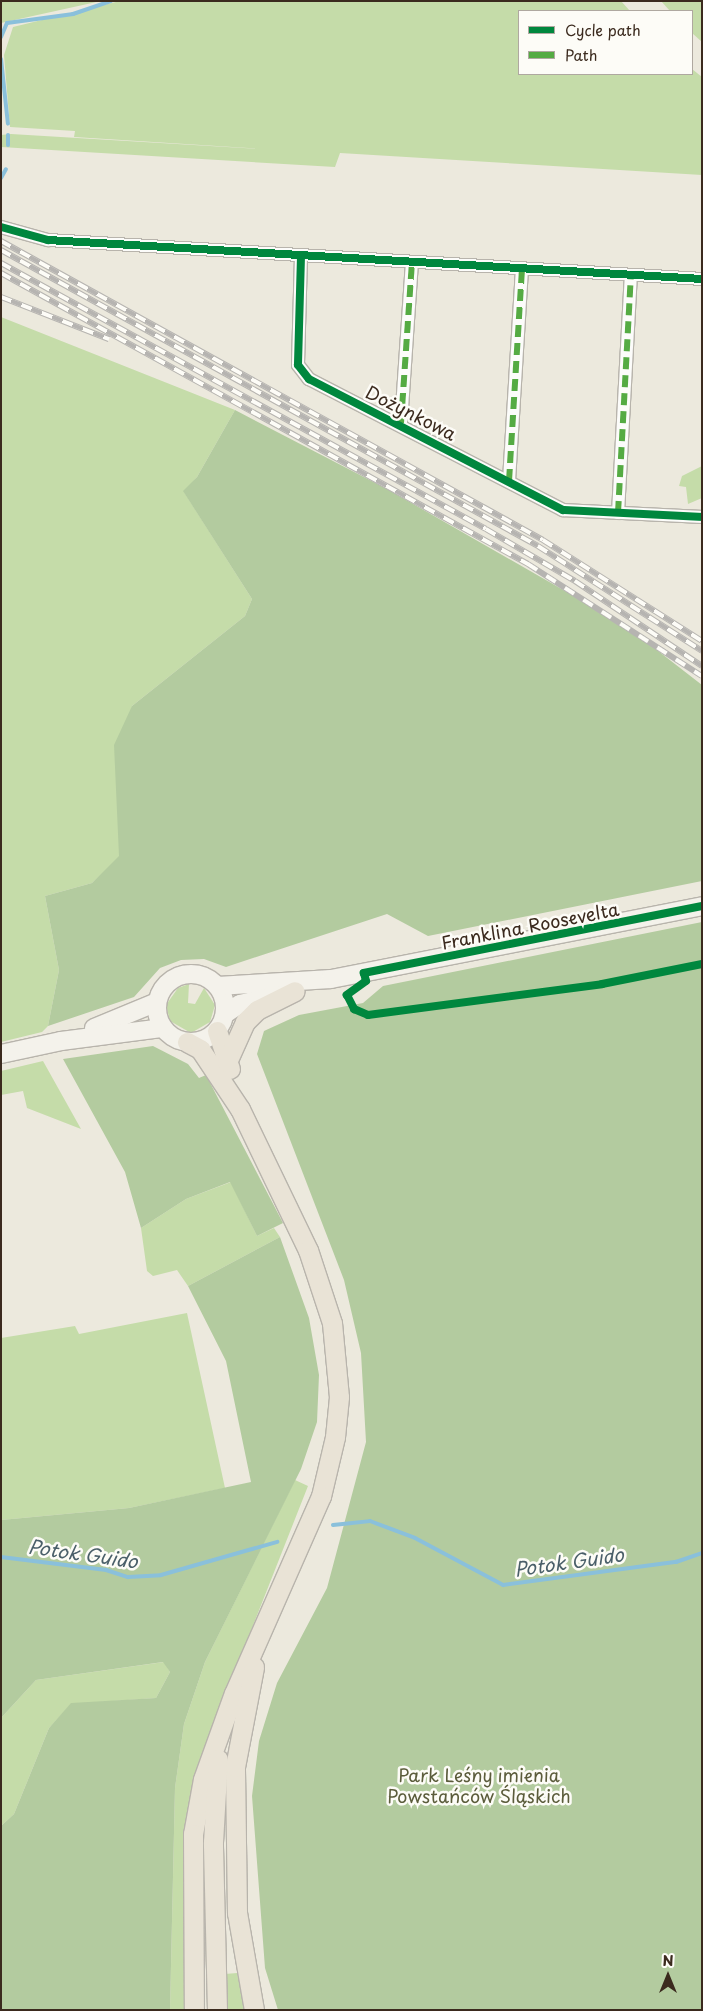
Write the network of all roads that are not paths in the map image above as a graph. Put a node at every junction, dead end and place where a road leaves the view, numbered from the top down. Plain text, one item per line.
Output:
1 (1, 227) edge
2 (302, 256) junction
3 (412, 262) junction
4 (522, 268) junction
5 (631, 275) junction
6 (702, 279) edge
7 (401, 423) junction
8 (509, 481) junction
9 (618, 513) junction
10 (702, 517) edge
11 (702, 906) edge
12 (331, 979) junction
13 (218, 986) junction
14 (295, 992) junction
15 (157, 1002) junction
16 (221, 1022) junction
17 (163, 1028) junction
18 (60, 1041) junction
19 (187, 1042) junction
20 (1, 1054) edge
21 (227, 1062) junction
22 (240, 1109) junction
23 (259, 1644) junction
24 (221, 1734) junction
25 (194, 2010) edge
26 (217, 2010) edge
27 (254, 2010) edge

1 - 2 street
2 - 3 street
2 - 7 street, Dożynkowa
3 - 4 street
3 - 7 street, Dożynkowa
4 - 5 street
4 - 8 street
5 - 6 street
5 - 9 street
7 - 8 street, Dożynkowa
8 - 9 street, Dożynkowa
9 - 10 street, Dożynkowa
11 - 12 street, Franklina Roosevelta
12 - 13 street, Franklina Roosevelta
12 - 14 street, Franklina Roosevelta
13 - 15 street
13 - 16 street
14 - 16 street, Franklina Roosevelta
14 - 21 main road
15 - 17 street
15 - 18 street
16 - 19 street
16 - 21 main road
17 - 18 street
17 - 19 street
18 - 20 street
19 - 22 main road
21 - 22 main road
22 - 23 main road
23 - 24 main road
23 - 27 main road
24 - 25 main road
24 - 26 main road

